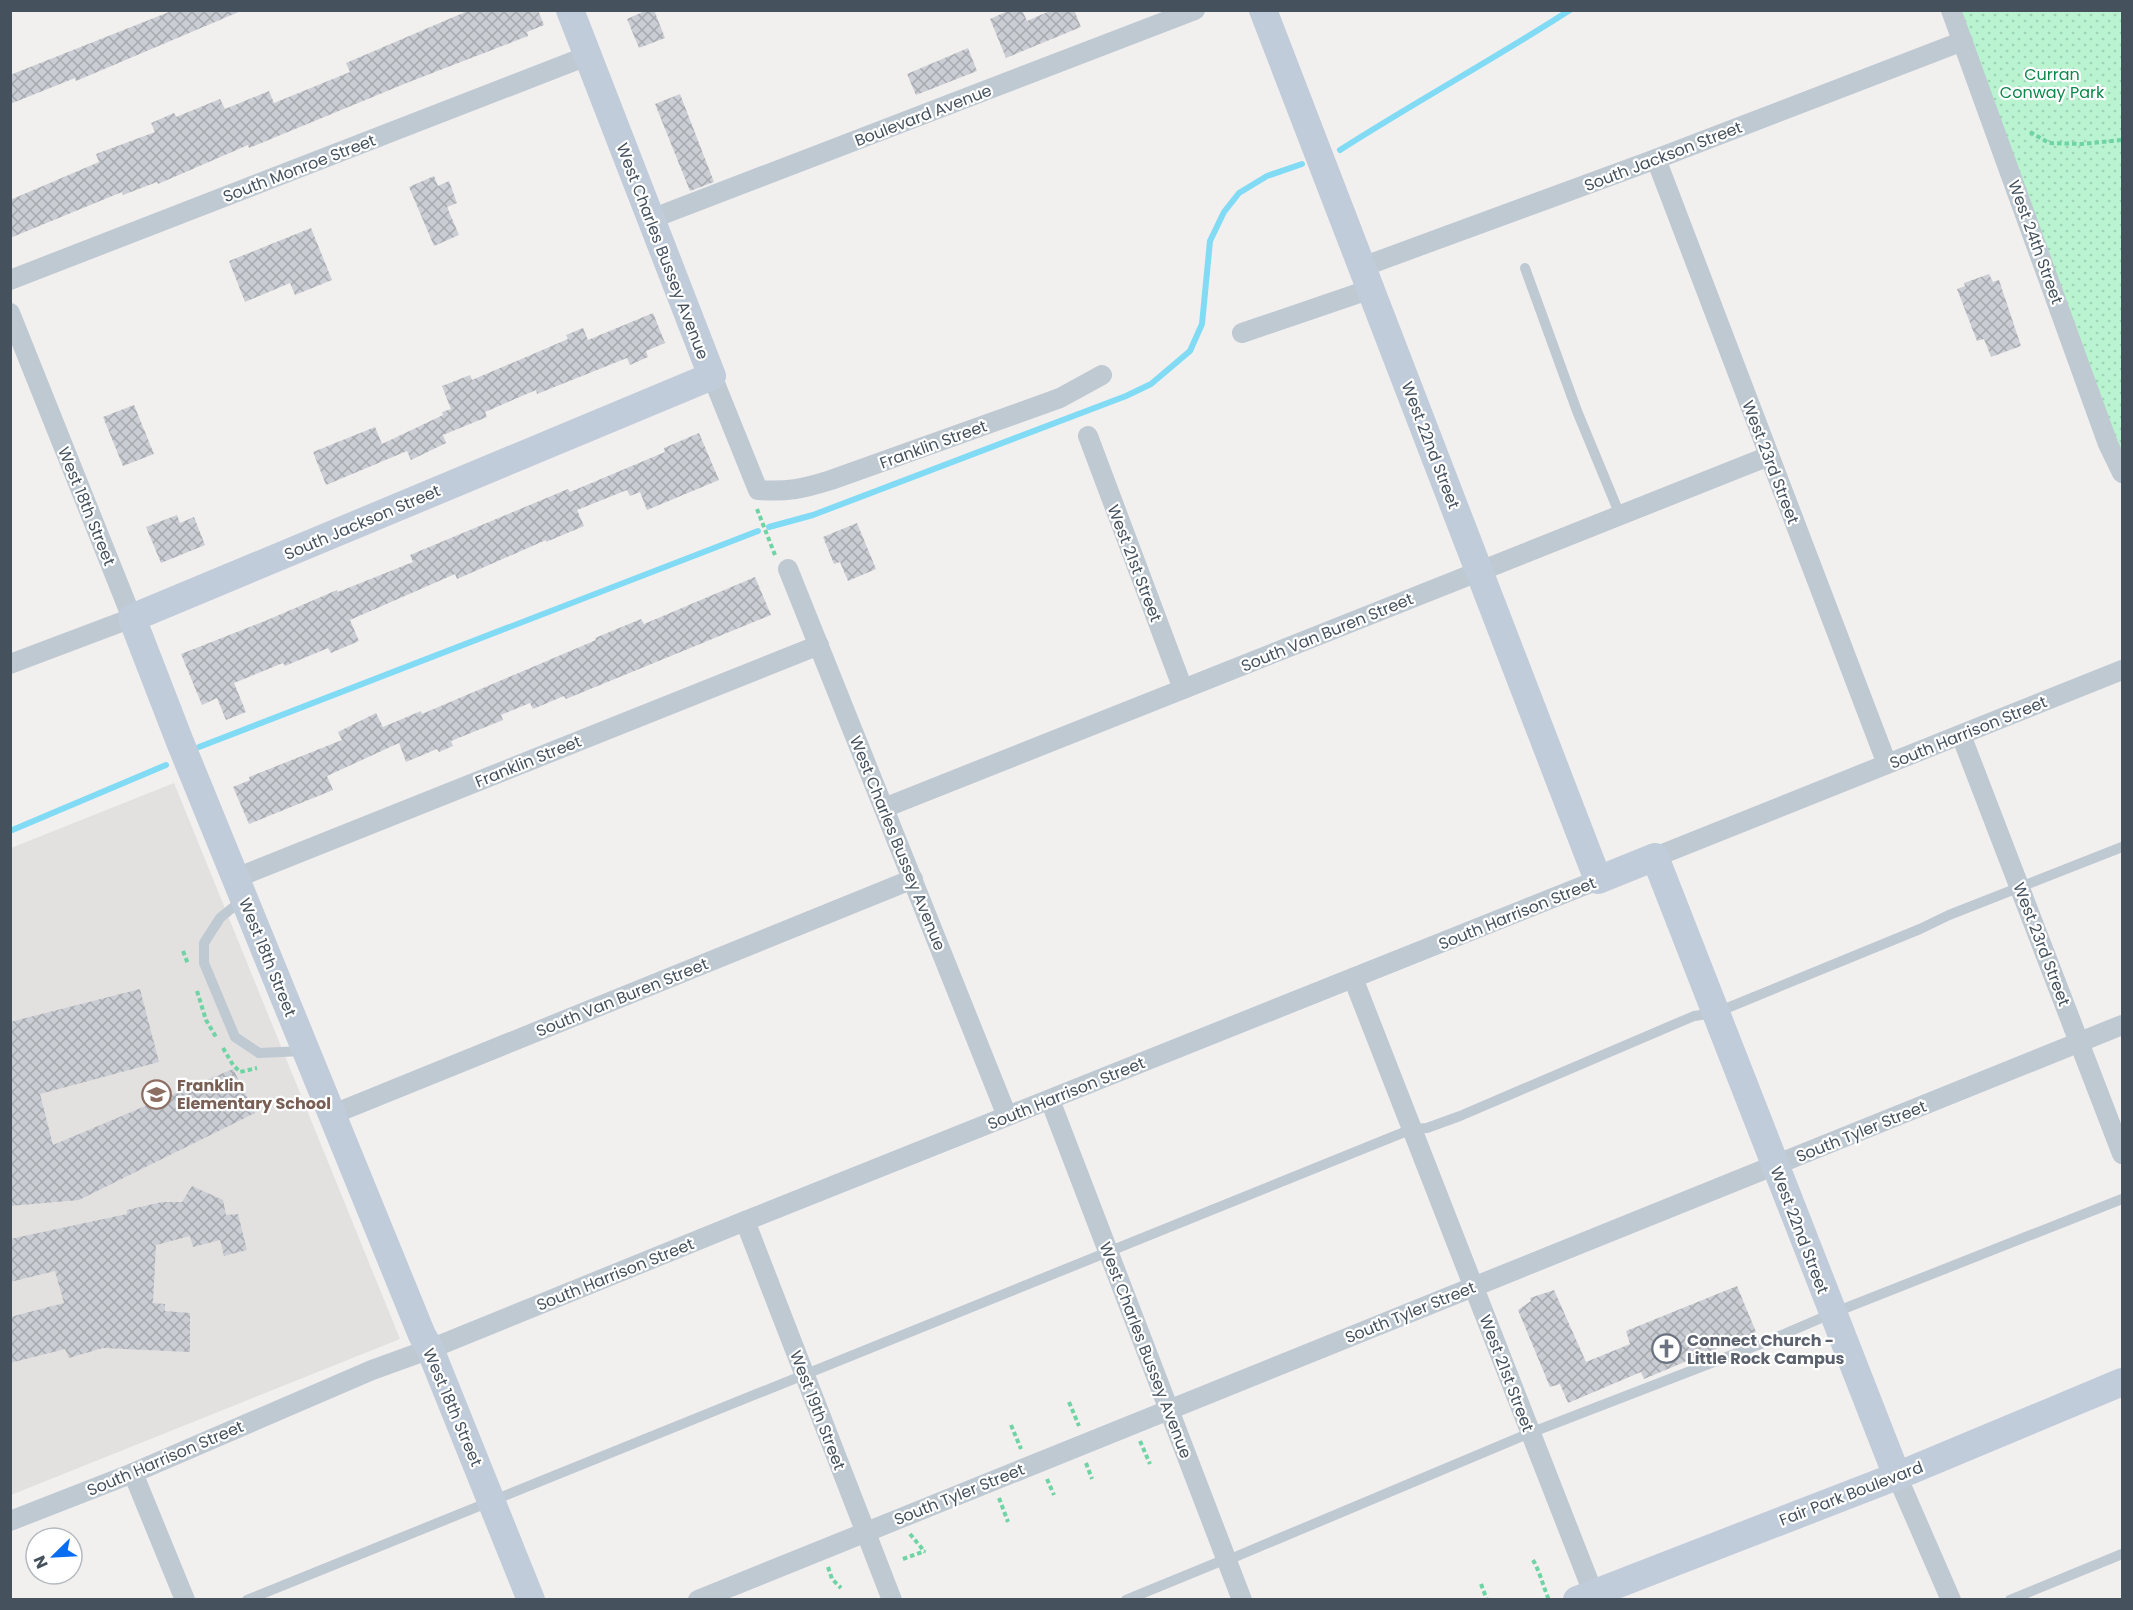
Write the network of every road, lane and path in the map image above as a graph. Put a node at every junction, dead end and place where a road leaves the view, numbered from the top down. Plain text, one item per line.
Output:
1 (570, 10) edge
2 (1195, 10) edge
3 (1263, 10) edge
4 (1951, 10) edge
5 (1963, 41) junction
6 (587, 56) junction
7 (2030, 132) dead end
8 (2122, 140) edge
9 (1656, 159) junction
10 (651, 219) junction
11 (1526, 268) dead end
12 (1367, 278) junction
13 (10, 280) edge
14 (10, 313) edge
15 (1242, 333) dead end
16 (1102, 375) dead end
17 (712, 376) junction
18 (1088, 436) dead end
19 (1769, 456) junction
20 (2122, 473) edge
21 (758, 490) joint
22 (1620, 515) junction
23 (762, 522) dead end
24 (769, 539) dead end
25 (788, 569) dead end
26 (1479, 571) junction
27 (132, 618) junction
28 (819, 645) junction
29 (10, 664) edge
30 (2122, 670) edge
31 (1183, 689) junction
32 (1961, 735) junction
33 (1887, 765) junction
34 (884, 808) junction
35 (2122, 847) edge
36 (1655, 857) junction
37 (913, 879) junction
38 (1598, 880) junction
39 (2020, 887) junction
40 (240, 888) junction
41 (1353, 978) junction
42 (1715, 1013) junction
43 (2122, 1025) edge
44 (2080, 1042) junction
45 (305, 1050) junction
46 (1050, 1100) junction
47 (331, 1115) junction
48 (1007, 1116) junction
49 (1412, 1129) junction
50 (2122, 1154) edge
51 (1775, 1165) junction
52 (2122, 1199) edge
53 (745, 1221) junction
54 (1109, 1253) junction
55 (1473, 1287) junction
56 (1833, 1313) junction
57 (430, 1349) junction
58 (805, 1375) junction
59 (2122, 1382) edge
60 (1069, 1402) dead end
61 (1169, 1410) junction
62 (1011, 1425) dead end
63 (1530, 1433) junction
64 (1086, 1443) junction
65 (1028, 1466) junction
66 (133, 1473) junction
67 (1897, 1476) junction
68 (492, 1501) junction
69 (10, 1521) edge
70 (866, 1532) junction
71 (925, 1551) dead end
72 (2122, 1554) edge
73 (903, 1559) dead end
74 (1226, 1559) junction
75 (1533, 1560) dead end
76 (1481, 1584) dead end
77 (1589, 1597) edge
78 (185, 1599) edge
79 (247, 1599) edge
80 (531, 1599) edge
81 (698, 1599) edge
82 (892, 1599) edge
83 (1126, 1599) edge
84 (1242, 1599) edge
85 (1487, 1599) edge
86 (1549, 1599) edge
87 (1951, 1599) edge
88 (2010, 1599) edge

1 - 6 street, West Charles Bussey Avenue
2 - 10 street, Boulevard Avenue
3 - 12 street, West 22nd Street
4 - 5 street, West 24th Street
5 - 9 street, South Jackson Street
5 - 20 street, West 24th Street
6 - 10 street, West Charles Bussey Avenue
6 - 13 street, South Monroe Street
7 - 8 path
9 - 12 street, South Jackson Street
9 - 19 street, West 23rd Street
10 - 17 street, West Charles Bussey Avenue
11 - 22 lane
12 - 15 street, South Jackson Street
12 - 26 street, West 22nd Street
14 - 27 street, West 18th Street
16 - 21 street, Franklin Street
17 - 21 street, West Charles Bussey Avenue
17 - 27 street, South Jackson Street
18 - 31 street, West 21st Street
19 - 22 street, South Van Buren Street
19 - 33 street, West 23rd Street
22 - 26 street, South Van Buren Street
23 - 24 path
25 - 28 street, West Charles Bussey Avenue
26 - 31 street, South Van Buren Street
26 - 38 street, West 22nd Street
27 - 29 street, South Jackson Street
27 - 40 street, West 18th Street
28 - 34 street, West Charles Bussey Avenue
28 - 40 street, Franklin Street
30 - 32 street, South Harrison Street
31 - 34 street, South Van Buren Street
32 - 33 street, South Harrison Street
32 - 39 street, West 23rd Street
33 - 36 street, South Harrison Street
34 - 37 street, West Charles Bussey Avenue
35 - 39 lane
36 - 38 street, South Harrison Street
36 - 42 street, West 22nd Street
37 - 47 street, South Van Buren Street
37 - 48 street, West Charles Bussey Avenue
38 - 41 street, South Harrison Street
39 - 42 lane
39 - 44 street, West 23rd Street
40 - 45 street, West 18th Street
40 - 45 lane
41 - 46 street, South Harrison Street
41 - 49 street, West 21st Street
42 - 49 lane
42 - 51 street, West 22nd Street
43 - 44 street, South Tyler Street
44 - 50 street, West 23rd Street
44 - 51 street, South Tyler Street
45 - 47 street, West 18th Street
46 - 48 street, South Harrison Street
46 - 54 street, West Charles Bussey Avenue
47 - 57 street, West 18th Street
48 - 53 street, South Harrison Street
49 - 54 lane
49 - 55 street, West 21st Street
51 - 55 street, South Tyler Street
51 - 56 street, West 22nd Street
52 - 56 lane
53 - 57 street, South Harrison Street
53 - 58 street, West 19th Street
54 - 58 lane
54 - 61 street, West Charles Bussey Avenue
55 - 61 street, South Tyler Street
55 - 63 street, West 21st Street
56 - 63 lane
56 - 67 street, West 22nd Street
57 - 66 street, South Harrison Street
57 - 68 street, West 18th Street
58 - 68 lane
58 - 70 street, West 19th Street
59 - 67 street, Fair Park Boulevard
60 - 64 path
61 - 64 street, South Tyler Street
61 - 74 street, West Charles Bussey Avenue
62 - 65 path
63 - 74 lane
63 - 77 street, West 21st Street
64 - 65 street, South Tyler Street
65 - 70 street, South Tyler Street
66 - 69 street, South Harrison Street
66 - 78 street
67 - 77 street, Fair Park Boulevard
67 - 87 street, West 22nd Street
68 - 79 lane
68 - 80 street, West 18th Street
70 - 81 street, South Tyler Street
70 - 82 street, West 19th Street
71 - 73 path
72 - 88 lane
74 - 83 lane
74 - 84 street, West Charles Bussey Avenue
75 - 86 path
76 - 85 path

